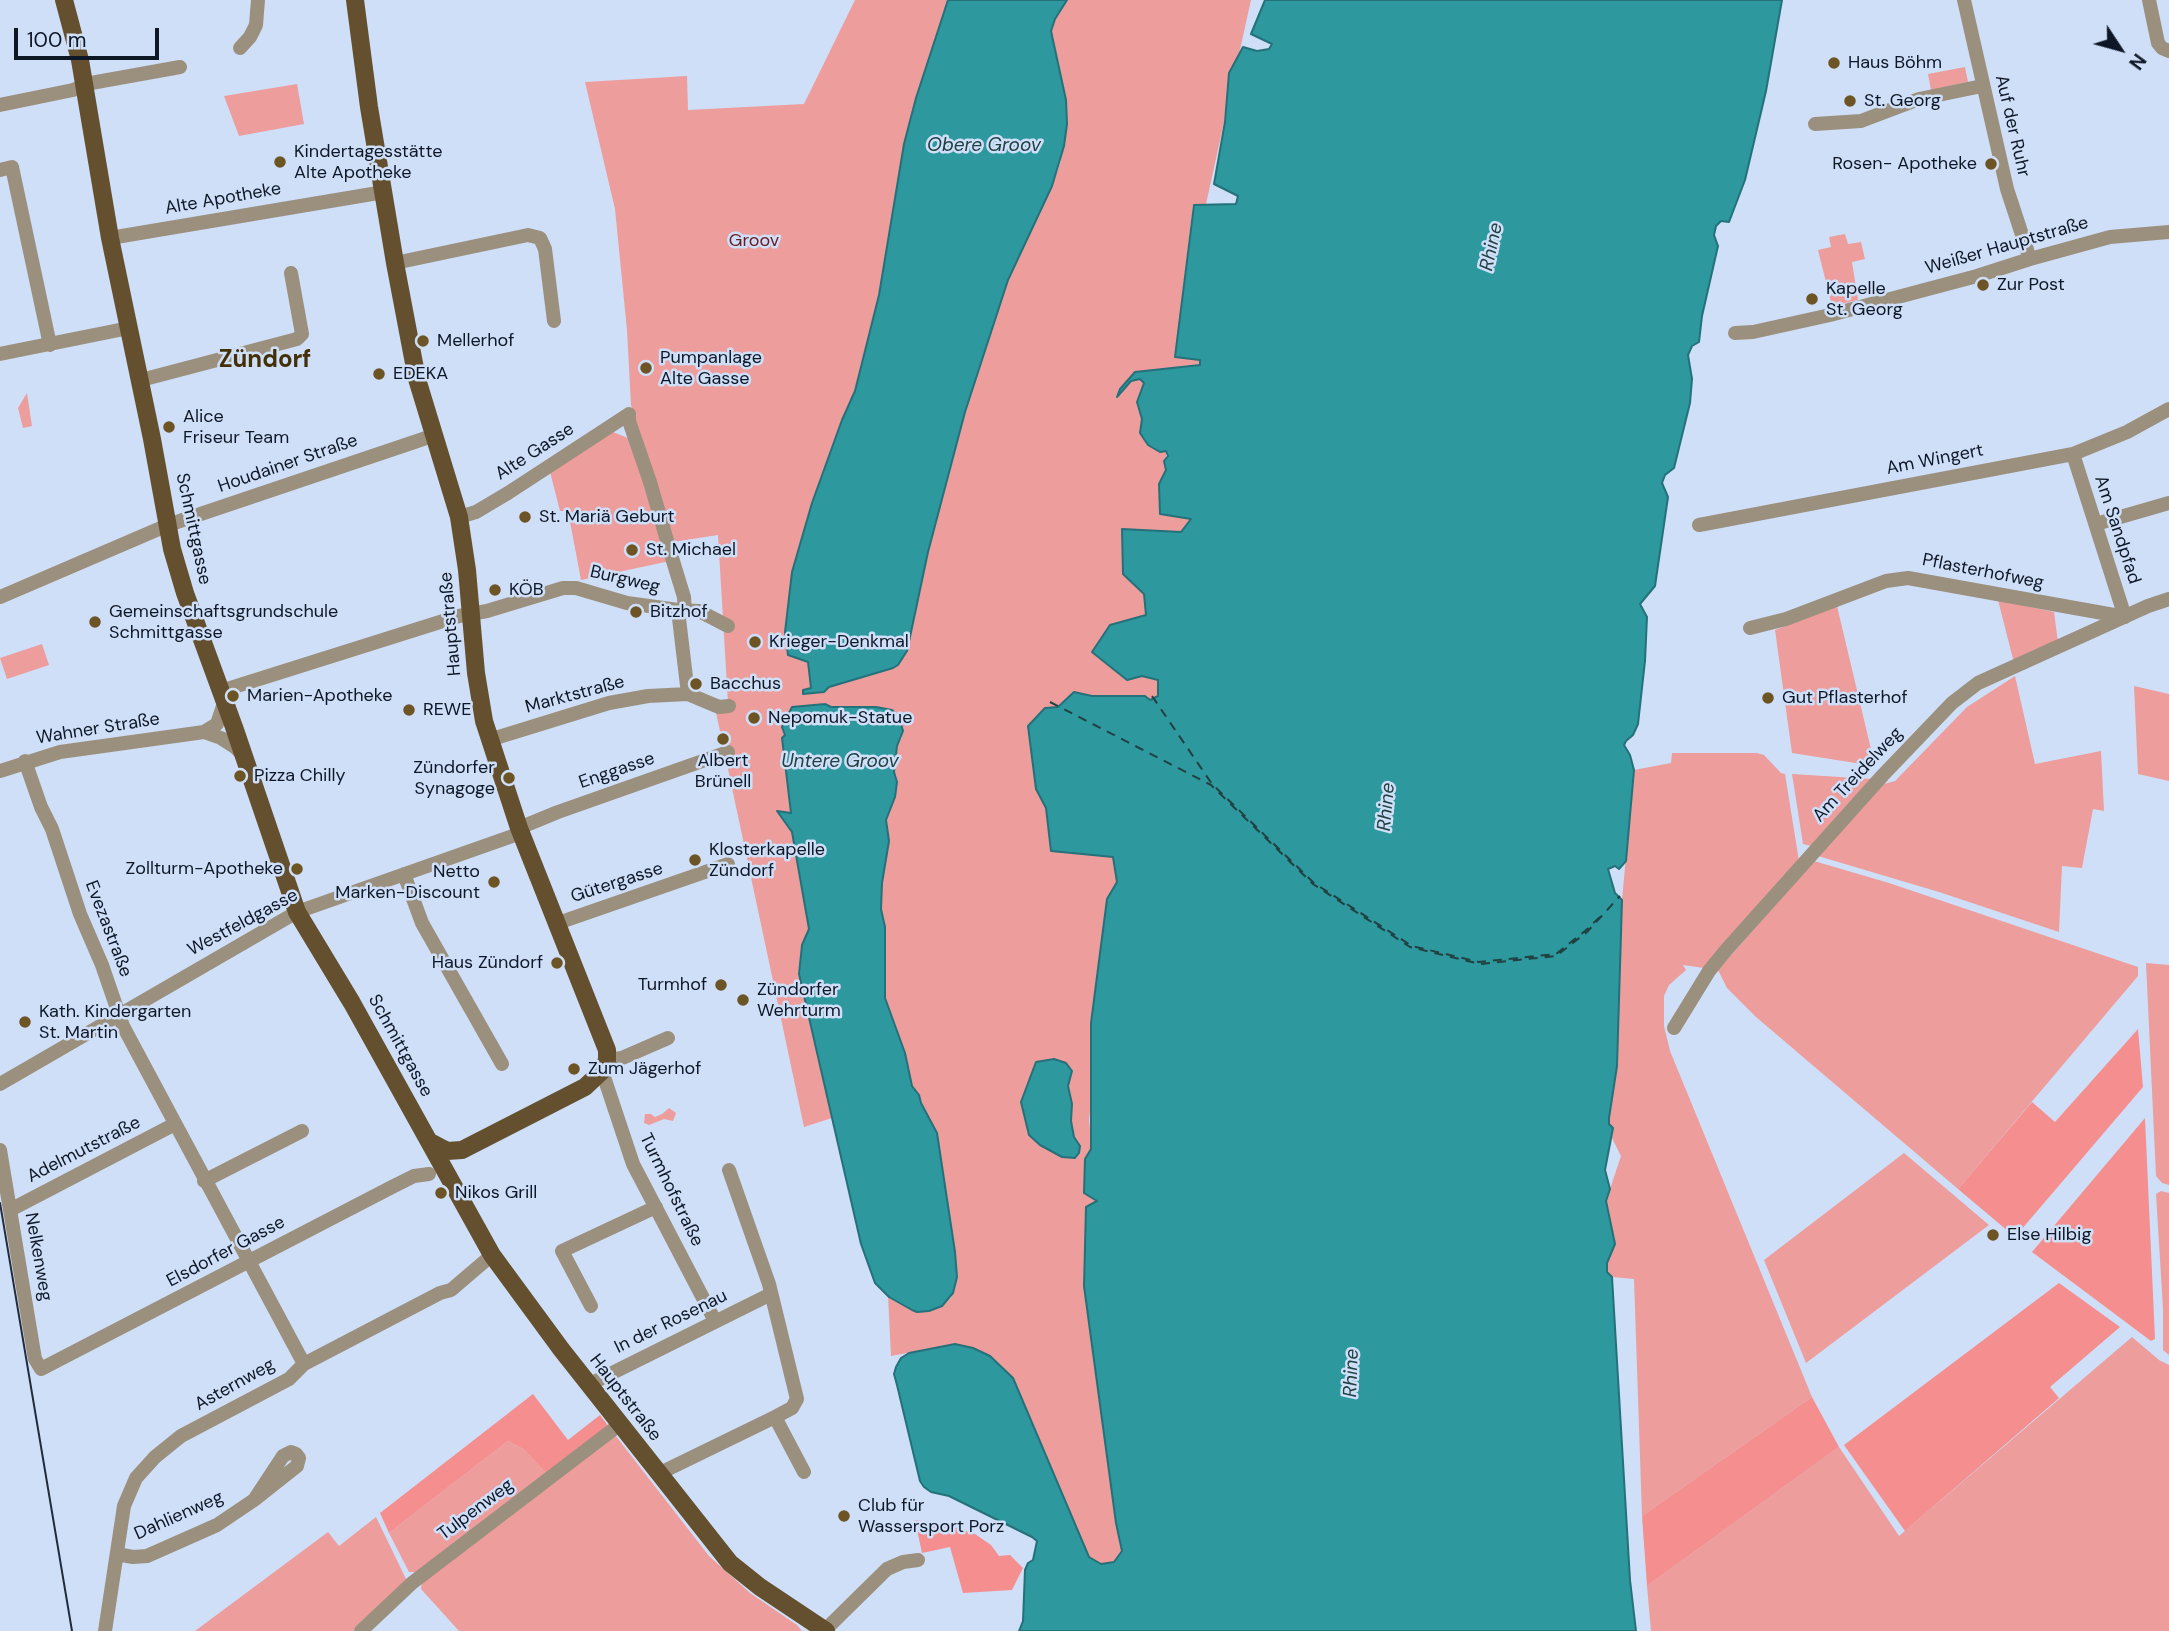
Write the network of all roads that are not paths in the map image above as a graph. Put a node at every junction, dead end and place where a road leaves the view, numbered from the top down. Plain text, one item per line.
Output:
1 (64, 0) edge
2 (258, 0) edge
3 (355, 0) edge
4 (1964, 0) edge
5 (2149, 0) edge
6 (240, 48) dead end
7 (2169, 51) edge
8 (180, 67) dead end
9 (83, 86) junction
10 (1982, 86) junction
11 (0, 105) edge
12 (1815, 124) dead end
13 (0, 170) edge
14 (384, 192) junction
15 (2169, 232) edge
16 (110, 237) junction
17 (2030, 259) junction
18 (394, 263) junction
19 (291, 274) dead end
20 (554, 321) dead end
21 (129, 328) junction
22 (1735, 333) dead end
23 (50, 345) junction
24 (0, 354) edge
25 (141, 380) junction
26 (2169, 409) edge
27 (435, 435) junction
28 (2073, 454) junction
29 (2169, 503) edge
30 (459, 517) junction
31 (1699, 524) dead end
32 (2096, 524) junction
33 (168, 525) junction
34 (0, 597) edge
35 (2169, 599) edge
36 (681, 610) junction
37 (471, 613) junction
38 (2125, 617) junction
39 (728, 626) dead end
40 (1750, 628) dead end
41 (688, 694) junction
42 (223, 697) junction
43 (729, 706) dead end
44 (204, 732) junction
45 (489, 740) junction
46 (728, 752) dead end
47 (243, 756) junction
48 (25, 761) junction
49 (0, 771) edge
50 (520, 831) junction
51 (728, 864) dead end
52 (404, 874) junction
53 (297, 912) junction
54 (558, 923) junction
55 (119, 1014) junction
56 (1674, 1028) dead end
57 (668, 1038) dead end
58 (502, 1064) dead end
59 (605, 1065) junction
60 (0, 1084) edge
61 (175, 1124) junction
62 (302, 1131) dead end
63 (430, 1142) junction
64 (0, 1150) edge
65 (462, 1150) junction
66 (729, 1170) dead end
67 (429, 1174) dead end
68 (204, 1181) junction
69 (453, 1183) junction
70 (656, 1207) junction
71 (10, 1210) junction
72 (492, 1255) junction
73 (248, 1262) junction
74 (771, 1294) junction
75 (591, 1306) dead end
76 (715, 1321) junction
77 (304, 1364) junction
78 (41, 1369) joint
79 (588, 1385) junction
80 (775, 1418) junction
81 (619, 1425) junction
82 (804, 1472) dead end
83 (658, 1474) junction
84 (254, 1500) dead end
85 (117, 1554) junction
86 (918, 1560) dead end
87 (105, 1631) edge
88 (361, 1631) edge
89 (825, 1631) edge

1 - 9 main road, Schmittgasse
2 - 6 street
3 - 14 main road, Hauptstraße
4 - 10 street, Auf der Ruhr
5 - 7 street
8 - 9 street
9 - 11 street
9 - 16 main road, Schmittgasse
10 - 12 street
10 - 17 street, Auf der Ruhr
13 - 23 street
14 - 16 street, Alte Apotheke
14 - 18 main road, Hauptstraße
15 - 17 street, Weißer Hauptstraße
16 - 21 main road, Schmittgasse
17 - 22 street, Weißer Hauptstraße
18 - 20 street
18 - 27 main road, Hauptstraße
19 - 25 street
21 - 23 street
21 - 25 main road, Schmittgasse
23 - 24 street
25 - 33 main road, Schmittgasse
26 - 28 street, Am Wingert
27 - 30 main road, Hauptstraße
27 - 33 street, Houdainer Straße
28 - 31 street, Am Wingert
28 - 32 street, Am Sandpfad
29 - 32 street
30 - 36 street, Alte Gasse
30 - 37 main road, Hauptstraße
32 - 38 street, Am Sandpfad
33 - 34 street, Houdainer Straße
33 - 42 main road, Schmittgasse
35 - 38 street
36 - 37 street, Burgweg
36 - 39 street, Burgweg
36 - 41 street
37 - 42 street, Burgweg
37 - 45 main road, Hauptstraße
38 - 40 street, Pflasterhofweg
38 - 56 street, Am Treidelweg
41 - 43 street, Marktstraße
41 - 45 street, Marktstraße
42 - 44 street
42 - 47 main road, Schmittgasse
44 - 47 street
44 - 48 street, Wahner Straße
45 - 50 main road, Hauptstraße
46 - 50 street, Enggasse
47 - 53 main road, Schmittgasse
48 - 49 street, Wahner Straße
48 - 55 street, Evezastraße
50 - 52 street, Westfeldgasse
50 - 54 main road, Hauptstraße
51 - 54 street, Gütergasse
52 - 53 street, Westfeldgasse
52 - 58 street
53 - 55 street, Westfeldgasse
53 - 63 main road, Schmittgasse
54 - 59 main road, Hauptstraße
55 - 60 street, Westfeldgasse
55 - 61 street, Evezastraße
57 - 59 street
59 - 65 main road
59 - 70 street, Turmhofstraße
61 - 68 street, Evezastraße
61 - 71 street, Adelmutstraße
62 - 68 street
63 - 65 main road
63 - 69 main road, Schmittgasse
64 - 71 street, Nelkenweg
65 - 69 main road
66 - 74 street
67 - 73 street, Elsdorfer Gasse
68 - 73 street, Evezastraße
69 - 72 main road, Hauptstraße
70 - 75 street
70 - 76 street, Turmhofstraße
71 - 78 street, Nelkenweg
72 - 77 street, Asternweg
72 - 79 main road, Hauptstraße
73 - 77 street, Evezastraße
73 - 78 street, Elsdorfer Gasse
74 - 76 street, In der Rosenau
74 - 80 street
76 - 79 street, In der Rosenau
77 - 85 street, Asternweg
79 - 81 main road, Hauptstraße
80 - 82 street
80 - 83 street
81 - 83 main road, Hauptstraße
81 - 88 street, Tulpenweg
83 - 89 main road, Hauptstraße
84 - 85 street, Dahlienweg
85 - 87 street, Asternweg
86 - 89 street

